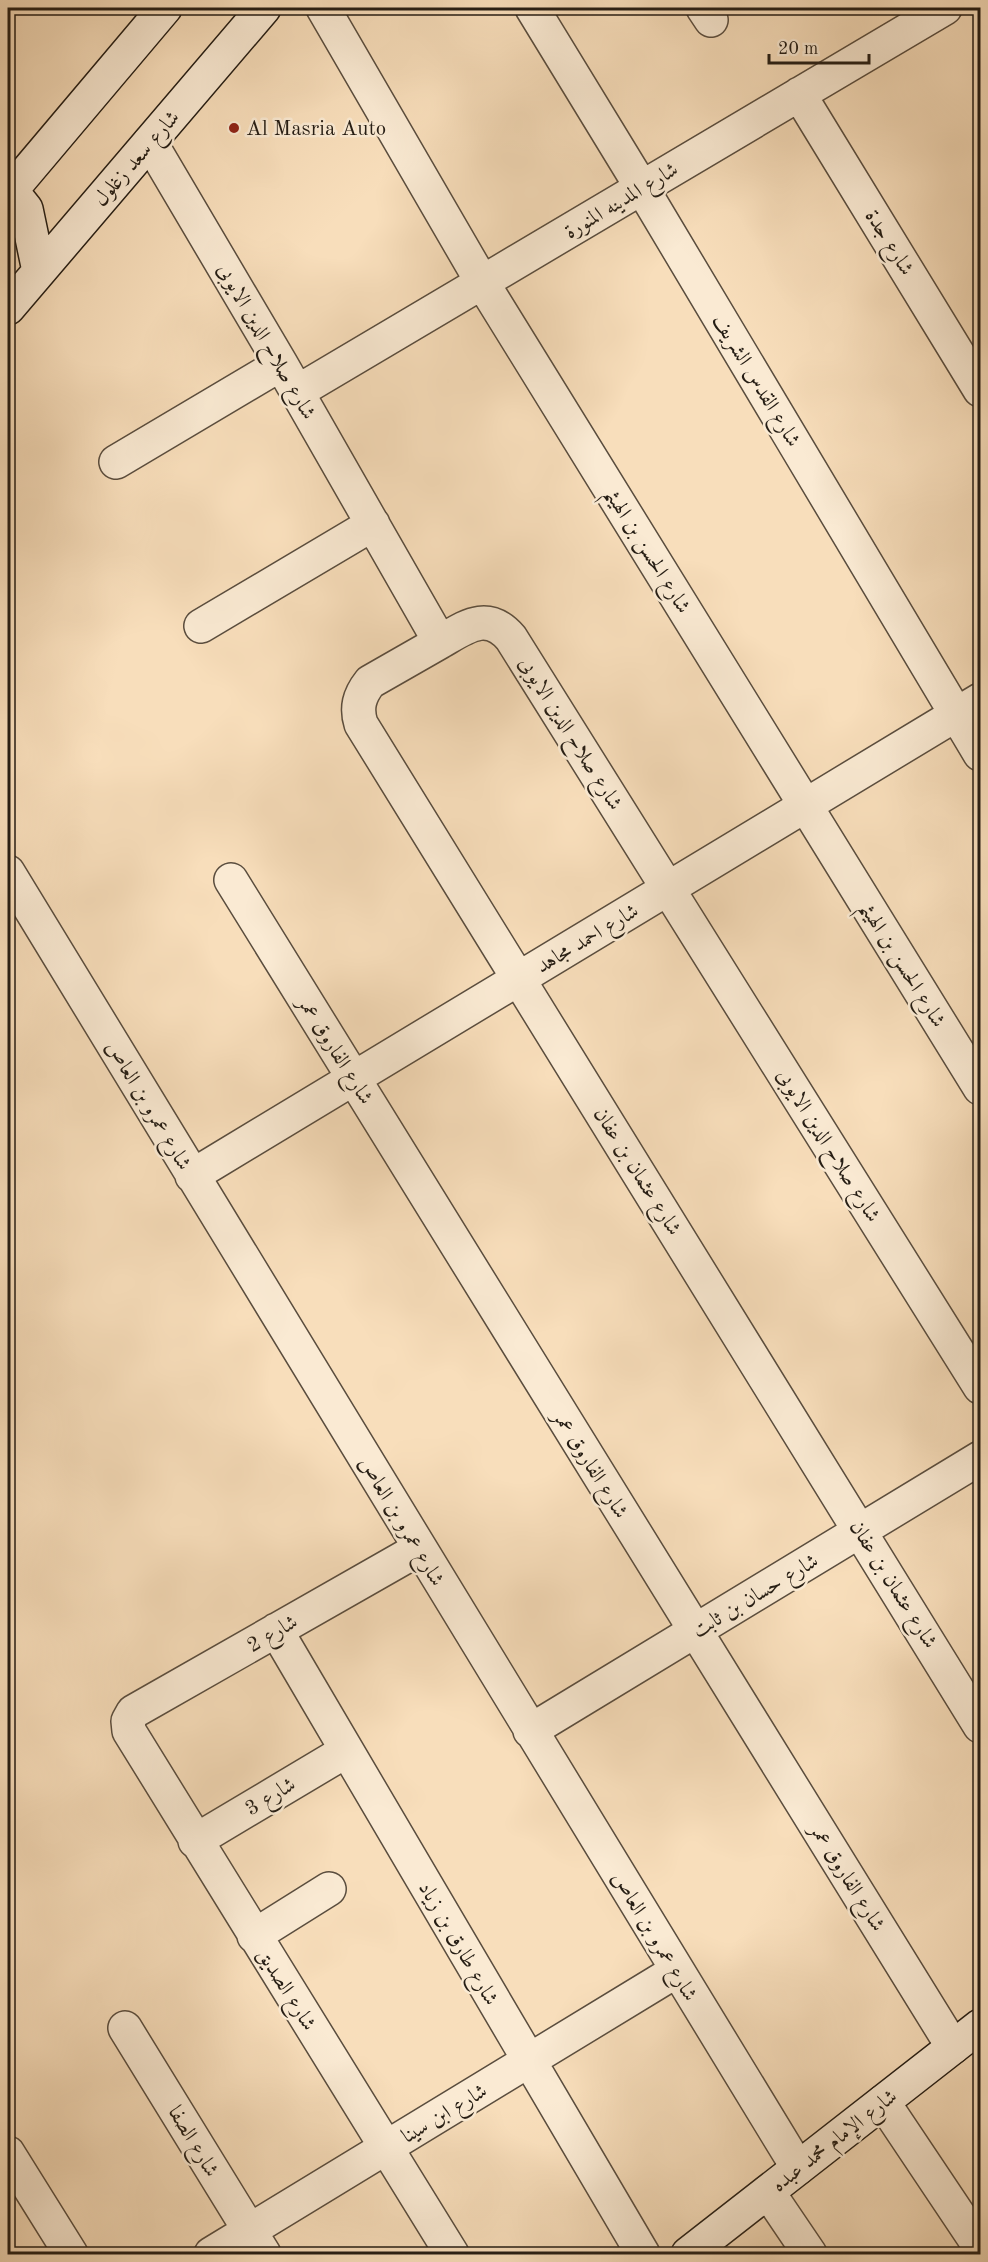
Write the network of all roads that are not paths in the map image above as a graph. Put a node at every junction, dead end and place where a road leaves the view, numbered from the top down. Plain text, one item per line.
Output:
1 (165, 8) edge
2 (264, 8) edge
3 (323, 8) edge
4 (532, 8) edge
5 (945, 8) edge
6 (799, 94) junction
7 (150, 142) junction
8 (642, 188) junction
9 (8, 195) edge
10 (482, 282) junction
11 (19, 292) edge
12 (281, 364) junction
13 (981, 390) edge
14 (297, 392) junction
15 (116, 462) dead end
16 (373, 524) junction
17 (201, 626) dead end
18 (440, 642) junction
19 (968, 707) edge
20 (981, 754) edge
21 (806, 806) junction
22 (8, 872) edge
23 (231, 880) dead end
24 (668, 888) junction
25 (519, 979) junction
26 (353, 1079) junction
27 (981, 1088) edge
28 (192, 1176) junction
29 (981, 1387) edge
30 (981, 1458) edge
31 (861, 1531) junction
32 (419, 1549) junction
33 (276, 1630) junction
34 (695, 1631) junction
35 (128, 1721) joint
36 (981, 1725) edge
37 (530, 1731) junction
38 (346, 1750) junction
39 (195, 1841) junction
40 (329, 1889) dead end
41 (254, 1936) junction
42 (676, 1971) junction
43 (981, 2026) edge
44 (125, 2028) dead end
45 (953, 2047) junction
46 (528, 2062) junction
47 (883, 2102) junction
48 (385, 2149) junction
49 (8, 2153) edge
50 (798, 2168) junction
51 (768, 2192) junction
52 (256, 2243) edge
53 (981, 2247) edge
54 (695, 2252) edge
55 (71, 2254) edge
56 (211, 2254) edge
57 (452, 2254) edge
58 (643, 2254) edge
59 (810, 2254) edge

1 - 9 street
2 - 7 street, شارع سعد زغلول
3 - 10 street, شارع الحسن بن الهيثم
4 - 8 street, شارع القدس الشريف
5 - 6 street, شارع المدينه المنورة
6 - 8 street, شارع المدينه المنورة
6 - 13 street, شارع جدة
7 - 11 street, شارع سعد زغلول
7 - 12 street, شارع صلاح الدين الايوبى
8 - 10 street, شارع المدينه المنورة
8 - 19 street, شارع القدس الشريف
9 - 11 street
10 - 14 street, شارع المدينه المنورة
10 - 21 street, شارع الحسن بن الهيثم
12 - 14 street, شارع صلاح الدين الايوبى
12 - 15 street
14 - 16 street, شارع صلاح الدين الايوبى
16 - 17 street
16 - 18 street, شارع صلاح الدين الايوبى
18 - 24 street, شارع صلاح الدين الايوبى
18 - 25 street, شارع عثمان بن عفان
19 - 20 street, شارع القدس الشريف
19 - 21 street, شارع احمد مجاهد
21 - 24 street, شارع احمد مجاهد
21 - 27 street, شارع الحسن بن الهيثم
22 - 28 street, شارع عمرو بن العاص
23 - 26 street, شارع الفاروق عمر
24 - 25 street, شارع احمد مجاهد
24 - 29 street, شارع صلاح الدين الايوبى
25 - 26 street, شارع احمد مجاهد
25 - 31 street, شارع عثمان بن عفان
26 - 28 street, شارع احمد مجاهد
26 - 34 street, شارع الفاروق عمر
28 - 32 street, شارع عمرو بن العاص
30 - 31 street, شارع حسان بن ثابت
31 - 34 street, شارع حسان بن ثابت
31 - 36 street, شارع عثمان بن عفان
32 - 33 street, شارع 2
32 - 37 street, شارع عمرو بن العاص
33 - 35 street, شارع 2
33 - 38 street, شارع طارق بن زياد
34 - 37 street, شارع حسان بن ثابت
34 - 45 street, شارع الفاروق عمر
35 - 39 street, شارع الصديق
37 - 42 street, شارع عمرو بن العاص
38 - 39 street, شارع 3
38 - 46 street, شارع طارق بن زياد
39 - 41 street, شارع الصديق
40 - 41 street
41 - 48 street, شارع الصديق
42 - 46 street, شارع ابن سينا
42 - 50 street, شارع عمرو بن العاص
43 - 45 street, شارع الإمام محمد عبده
44 - 52 street, شارع الصفا
45 - 47 street, شارع الإمام محمد عبده
46 - 48 street, شارع ابن سينا
46 - 58 street, شارع طارق بن زياد
47 - 50 street, شارع الإمام محمد عبده
47 - 53 street
48 - 52 street, شارع ابن سينا
48 - 57 street, شارع الصديق
49 - 55 street
50 - 51 street, شارع الإمام محمد عبده
51 - 54 street, شارع الإمام محمد عبده
51 - 59 street
52 - 56 street, شارع ابن سينا

